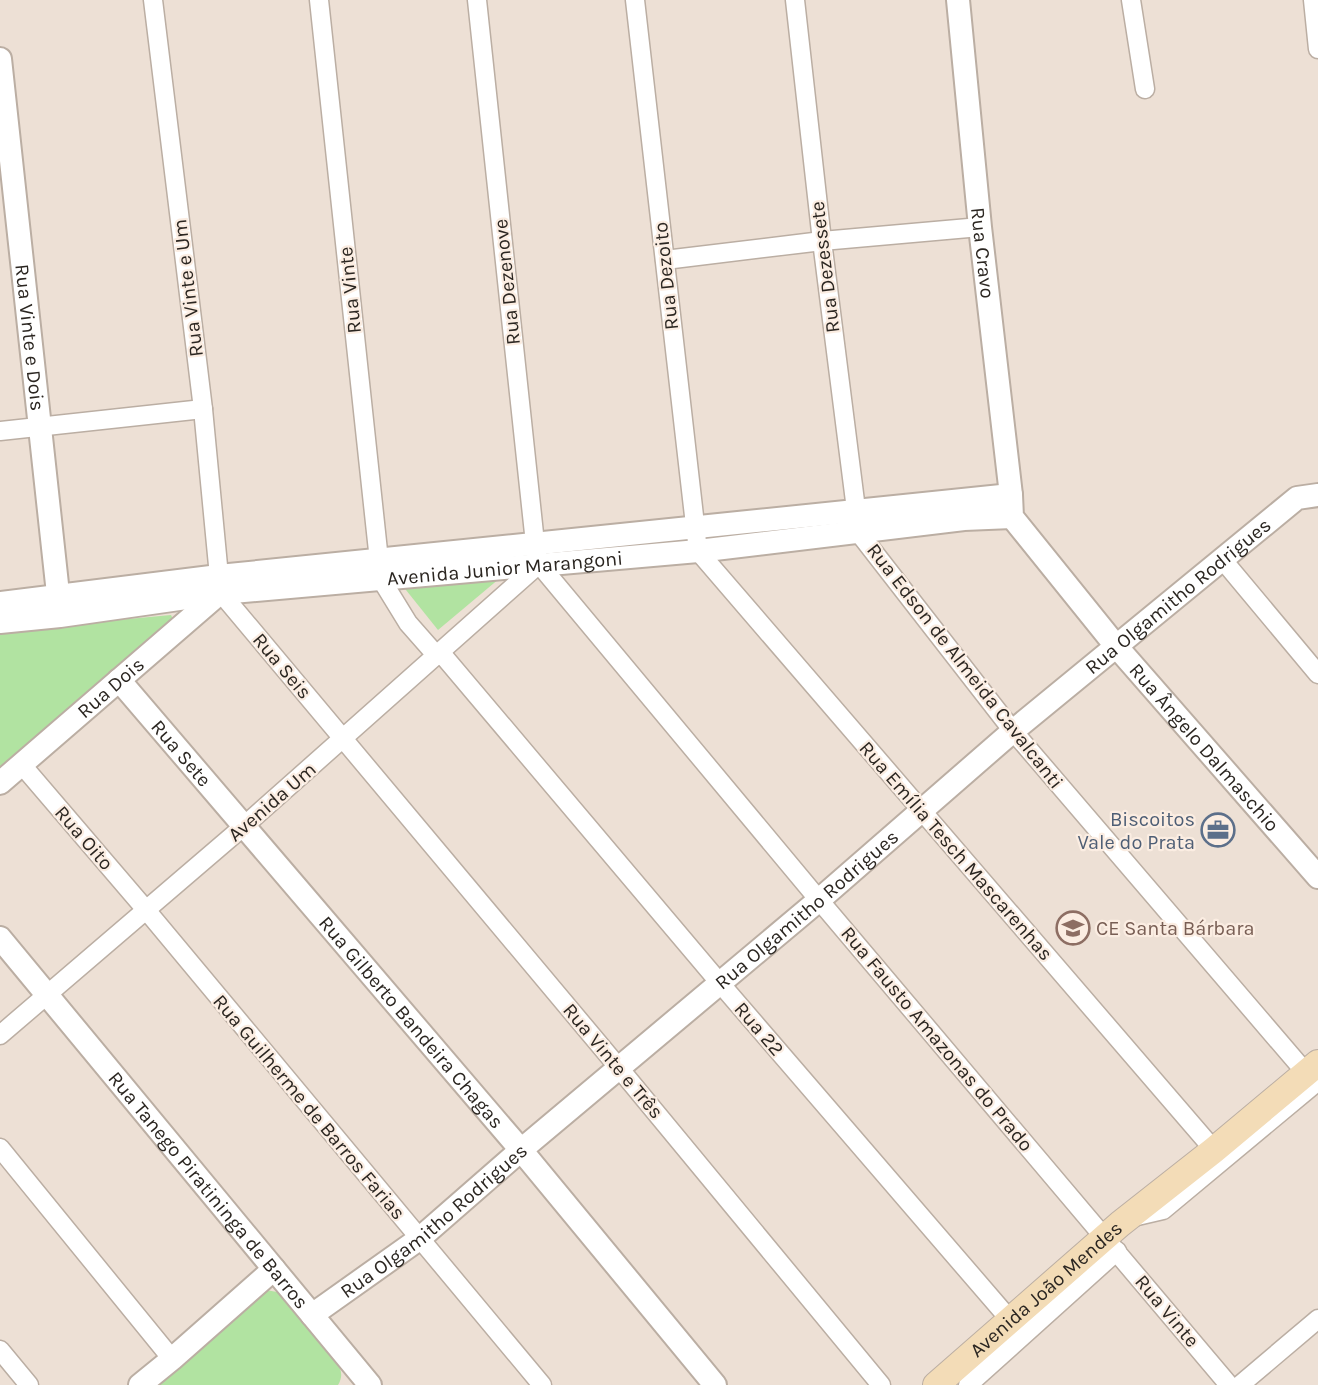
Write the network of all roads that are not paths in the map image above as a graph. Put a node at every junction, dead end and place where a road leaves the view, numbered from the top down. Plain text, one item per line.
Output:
1 (153, 0) edge
2 (319, 0) edge
3 (477, 0) edge
4 (635, 0) edge
5 (795, 0) edge
6 (958, 0) edge
7 (1131, 0) edge
8 (1313, 0) edge
9 (1318, 49) edge
10 (0, 59) edge
11 (1145, 89) dead end
12 (980, 227) junction
13 (822, 241) junction
14 (665, 260) junction
15 (203, 409) junction
16 (41, 426) junction
17 (0, 431) edge
18 (1307, 496) edge
19 (1011, 505) junction
20 (855, 510) junction
21 (694, 526) junction
22 (859, 533) junction
23 (698, 551) junction
24 (537, 553) junction
25 (1222, 560) junction
26 (380, 570) junction
27 (220, 584) junction
28 (0, 603) edge
29 (59, 607) junction
30 (0, 622) edge
31 (1116, 646) junction
32 (439, 654) junction
33 (1318, 674) edge
34 (119, 680) junction
35 (1013, 731) junction
36 (343, 739) junction
37 (22, 765) junction
38 (0, 783) edge
39 (921, 812) junction
40 (244, 826) junction
41 (1318, 877) edge
42 (819, 900) junction
43 (147, 911) junction
44 (0, 938) edge
45 (719, 982) junction
46 (48, 995) junction
47 (0, 1035) edge
48 (619, 1068) junction
49 (1314, 1072) edge
50 (0, 1148) edge
51 (521, 1150) junction
52 (1214, 1150) junction
53 (1128, 1218) junction
54 (419, 1239) junction
55 (1111, 1244) junction
56 (274, 1269) junction
57 (312, 1315) junction
58 (1318, 1318) edge
59 (1011, 1321) junction
60 (0, 1350) edge
61 (172, 1359) junction
62 (362, 1382) edge
63 (29, 1385) edge
64 (140, 1385) edge
65 (542, 1385) edge
66 (715, 1385) edge
67 (881, 1385) edge
68 (936, 1385) edge
69 (968, 1385) edge
70 (1229, 1385) edge
71 (1240, 1385) edge

1 - 15 street, Rua Vinte e Um
2 - 26 street, Rua Vinte
3 - 24 street, Rua Dezenove
4 - 14 street, Rua Dezoito
5 - 13 street, Rua Dezessete
6 - 12 street, Rua Cravo
7 - 11 street
8 - 9 street
10 - 16 street, Rua Vinte e Dois
12 - 13 street
12 - 19 street, Rua Cravo
13 - 14 street
13 - 20 street, Rua Dezessete
14 - 21 street, Rua Dezoito
15 - 16 street
15 - 27 street, Rua Vinte e Um
16 - 17 street
16 - 29 street, Rua Vinte e Dois
18 - 25 street, Rua Olgamitho Rodrigues
19 - 20 street, Avenida Junior Marangoni
19 - 22 street, Avenida Junior Marangoni
19 - 31 street, Rua Ângelo Dalmaschio
20 - 21 street, Avenida Junior Marangoni
20 - 22 street, Rua Dezessete
21 - 23 street, Rua Dezoito
21 - 24 street, Avenida Junior Marangoni
22 - 23 street, Avenida Junior Marangoni
22 - 35 street, Rua Edson de Almeida Cavalcanti
23 - 24 street, Avenida Junior Marangoni
23 - 39 street, Rua Emília Tesch Mascarenhas
24 - 26 street, Avenida Junior Marangoni
24 - 32 street, Avenida Um
24 - 42 street, Rua Fausto Amazonas do Prado
25 - 31 street, Rua Olgamitho Rodrigues
25 - 33 street
26 - 27 street, Avenida Junior Marangoni
26 - 32 street, Rua 22
27 - 29 street, Avenida Junior Marangoni
27 - 34 street, Rua Dois
27 - 36 street, Rua Seis
28 - 29 street, Avenida Junior Marangoni
29 - 30 street, Avenida Junior Marangoni
31 - 35 street, Rua Olgamitho Rodrigues
31 - 41 street, Rua Ângelo Dalmaschio
32 - 36 street, Avenida Um
32 - 45 street, Rua 22
34 - 37 street, Rua Dois
34 - 40 street, Rua Sete
35 - 39 street, Rua Olgamitho Rodrigues
35 - 49 street, Rua Edson de Almeida Cavalcanti
36 - 40 street, Avenida Um
36 - 48 street, Rua Vinte e Três
37 - 38 street, Rua Dois
37 - 43 street, Rua Oito
39 - 42 street, Rua Olgamitho Rodrigues
39 - 52 street, Rua Emília Tesch Mascarenhas
40 - 43 street, Avenida Um
40 - 51 street, Rua Gilberto Bandeira Chagas
42 - 45 street, Rua Olgamitho Rodrigues
42 - 55 street, Rua Fausto Amazonas do Prado
43 - 46 street, Avenida Um
43 - 54 street, Rua Guilherme de Barros Farias
44 - 46 street, Rua Tanego Piratininga de Barros
45 - 48 street, Rua Olgamitho Rodrigues
45 - 59 street, Rua 22
46 - 47 street, Avenida Um
46 - 56 street, Rua Tanego Piratininga de Barros
48 - 51 street, Rua Olgamitho Rodrigues
48 - 67 street, Rua Vinte e Três
49 - 52 main road, Avenida João Mendes
49 - 53 street, Avenida João Mendes
50 - 61 street
51 - 54 street, Rua Olgamitho Rodrigues
51 - 66 street, Rua Gilberto Bandeira Chagas
52 - 53 main road, Avenida João Mendes
53 - 55 main road, Avenida João Mendes
54 - 57 street, Rua Olgamitho Rodrigues
54 - 65 street, Rua Guilherme de Barros Farias
55 - 59 main road, Avenida João Mendes
55 - 69 street, Avenida João Mendes
55 - 70 street, Rua Vinte
56 - 57 street, Rua Tanego Piratininga de Barros
56 - 61 street
57 - 62 street, Rua Tanego Piratininga de Barros
58 - 71 street
59 - 68 main road, Avenida João Mendes
60 - 63 street
61 - 64 street

